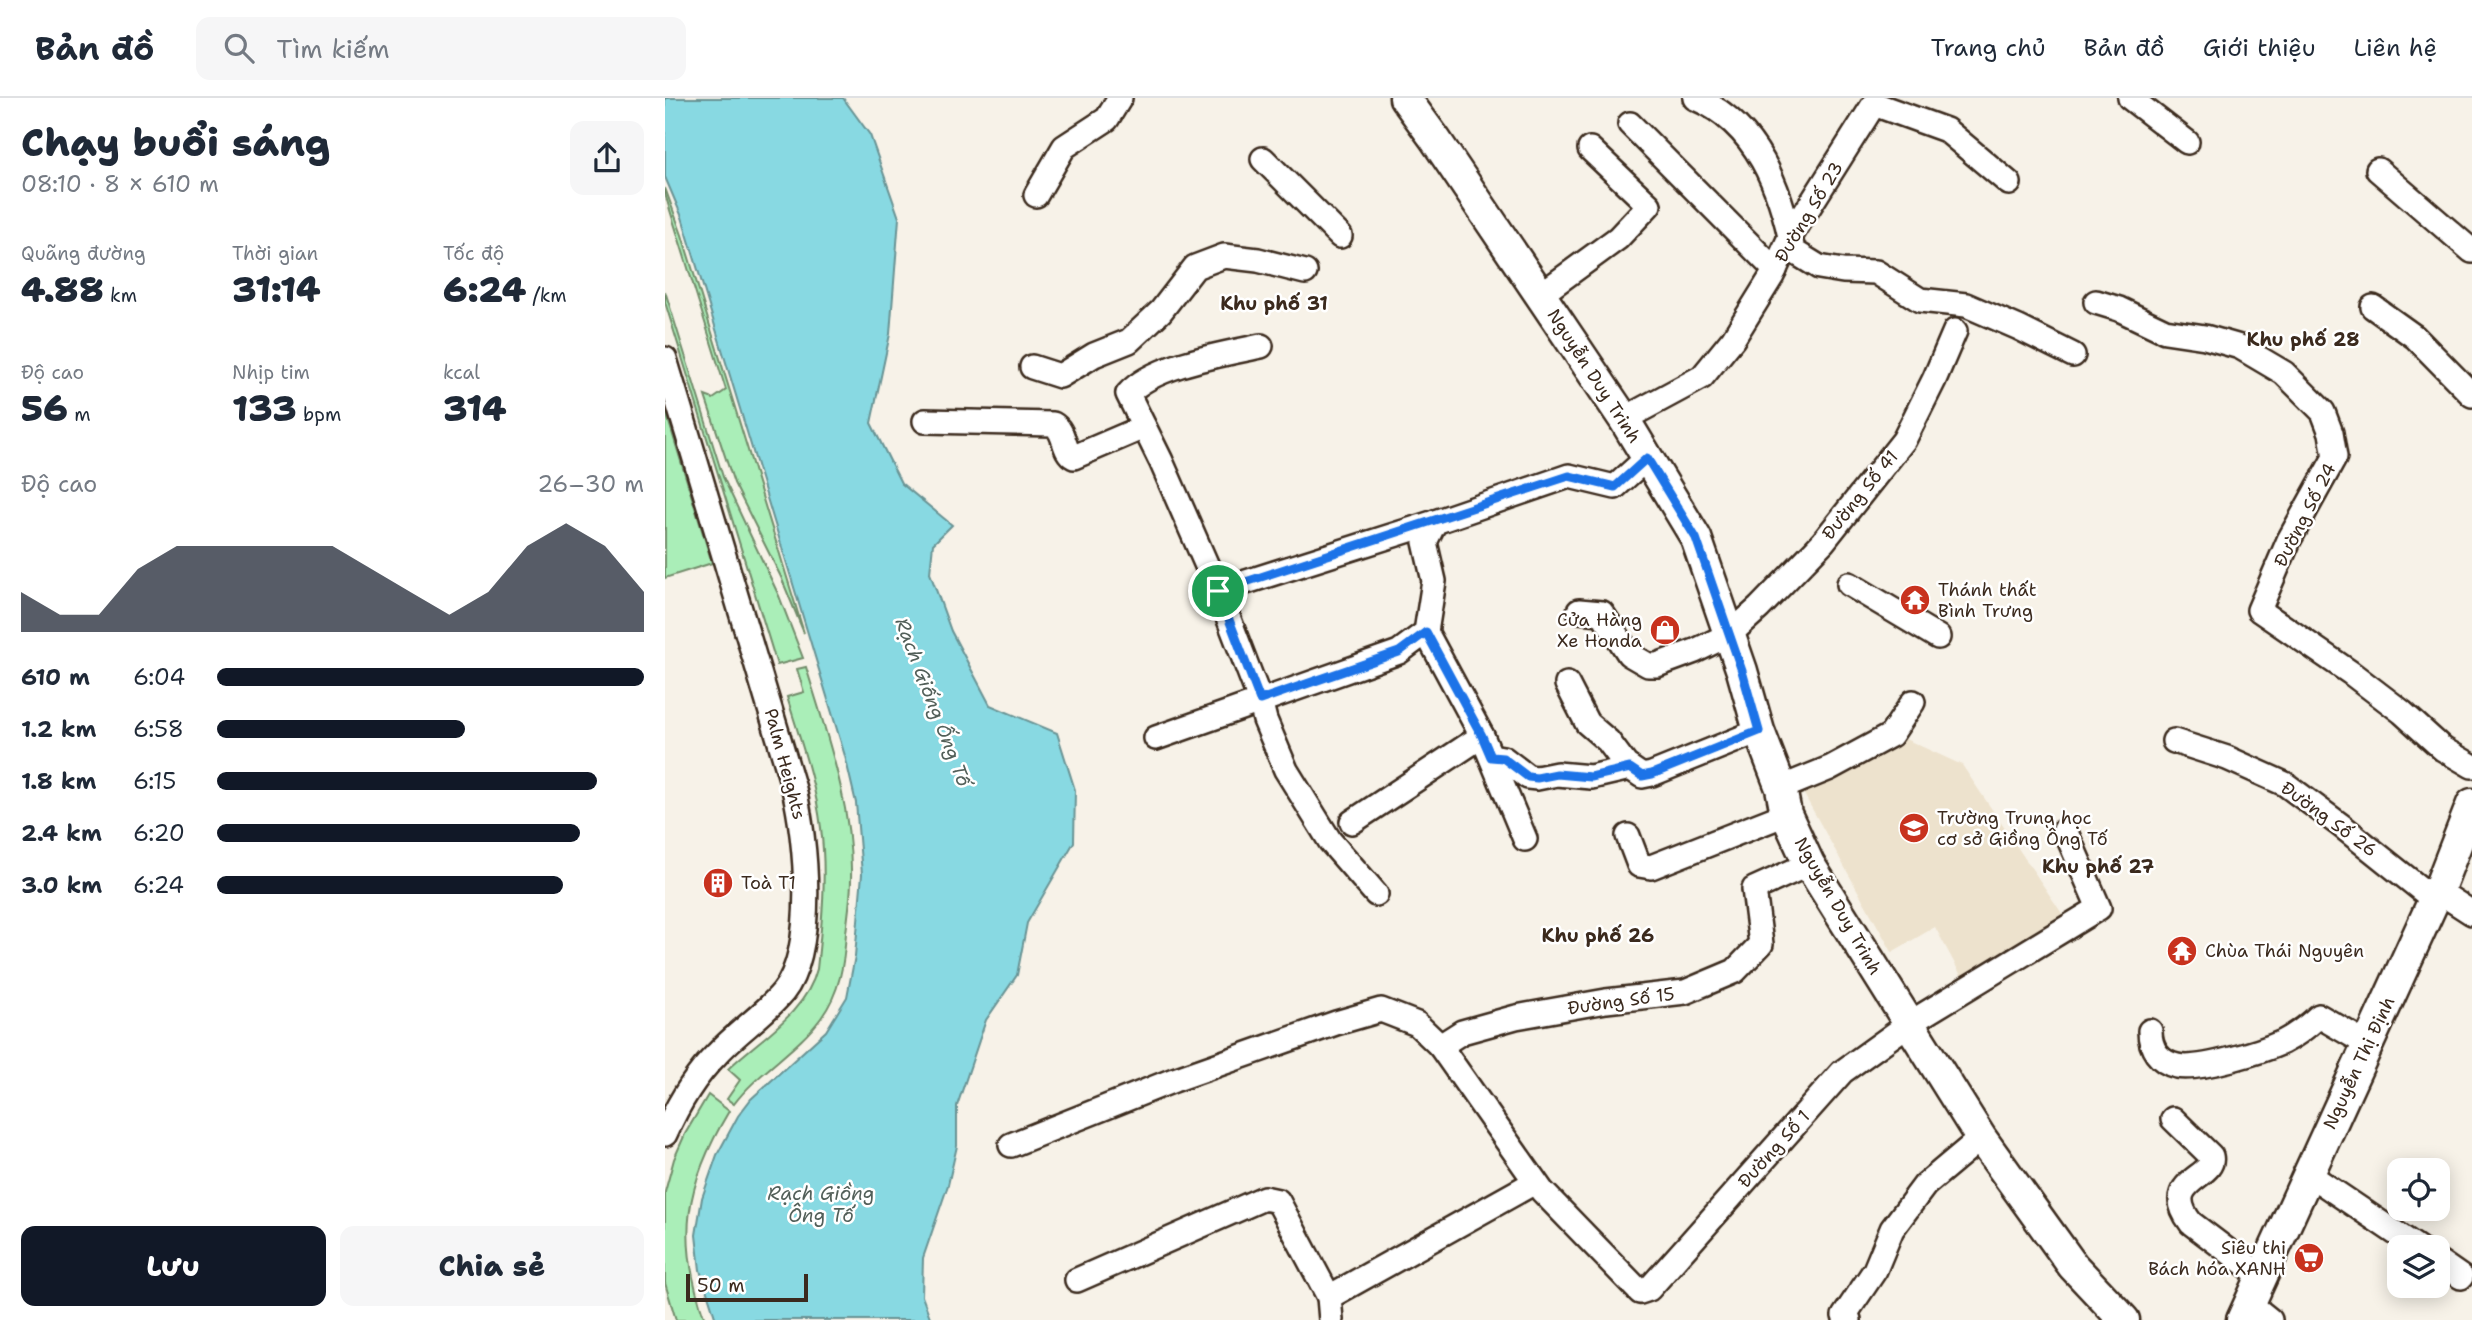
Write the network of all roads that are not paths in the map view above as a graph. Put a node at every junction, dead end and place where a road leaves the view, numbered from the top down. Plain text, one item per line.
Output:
1 (1120, 98) edge
2 (1405, 98) edge
3 (1695, 98) edge
4 (2130, 98) edge
5 (1630, 124) dead end
6 (2187, 142) dead end
7 (1590, 149) dead end
8 (1263, 159) dead end
9 (2378, 170) dead end
10 (2009, 183) dead end
11 (1036, 195) dead end
12 (1340, 236) dead end
13 (1790, 237) junction
14 (2472, 251) edge
15 (1775, 270) junction
16 (1305, 272) dead end
17 (1540, 295) junction
18 (2097, 302) dead end
19 (2373, 307) dead end
20 (1955, 331) dead end
21 (1261, 346) dead end
22 (2073, 355) dead end
23 (665, 359) edge
24 (1032, 367) dead end
25 (2472, 395) edge
26 (1624, 419) junction
27 (925, 421) dead end
28 (1144, 428) junction
29 (1647, 458) junction
30 (1435, 522) junction
31 (1849, 584) dead end
32 (1218, 591) junction
33 (1579, 611) dead end
34 (1426, 632) junction
35 (1730, 634) junction
36 (1938, 637) dead end
37 (1567, 684) dead end
38 (1260, 700) junction
39 (1913, 702) dead end
40 (1759, 731) junction
41 (1156, 738) dead end
42 (2174, 741) dead end
43 (1486, 746) junction
44 (2472, 766) edge
45 (1630, 768) junction
46 (1784, 801) junction
47 (2472, 804) edge
48 (1352, 822) dead end
49 (2065, 830) dead end
50 (1628, 836) dead end
51 (1525, 839) dead end
52 (1809, 864) junction
53 (1376, 894) dead end
54 (2436, 895) junction
55 (2472, 913) edge
56 (1910, 1023) junction
57 (2150, 1031) dead end
58 (2369, 1045) junction
59 (1440, 1046) junction
60 (2173, 1119) dead end
61 (665, 1134) edge
62 (1981, 1138) junction
63 (1011, 1146) dead end
64 (2307, 1174) junction
65 (1535, 1182) junction
66 (2398, 1235) edge
67 (2450, 1269) edge
68 (2260, 1276) junction
69 (2461, 1277) dead end
70 (1077, 1280) dead end
71 (1330, 1309) edge
72 (2254, 1315) edge
73 (1849, 1320) edge
74 (2124, 1320) edge

1 - 11 street
2 - 17 main road, Nguyễn Duy Trinh
3 - 13 street
4 - 6 street
5 - 15 street
7 - 17 street
8 - 12 street
9 - 14 street
10 - 13 street, Đường Số 23
13 - 15 street, Đường Số 23
13 - 22 street
15 - 26 street, Đường Số 23
16 - 24 street
17 - 26 main road, Nguyễn Duy Trinh
18 - 44 street, Đường Số 24
19 - 25 street
20 - 35 street, Đường Số 41
21 - 28 street
23 - 61 street, Palm Heights
26 - 29 main road, Nguyễn Duy Trinh
27 - 28 street
28 - 32 street
29 - 30 street
29 - 35 main road, Nguyễn Duy Trinh
30 - 32 street
30 - 34 street
31 - 36 street
32 - 38 street
33 - 35 street, Đường Số 41
34 - 38 street
34 - 43 street
35 - 40 main road, Nguyễn Duy Trinh
37 - 45 street
38 - 41 street
38 - 53 street
39 - 46 street
40 - 45 street
40 - 46 main road, Nguyễn Duy Trinh
42 - 54 street, Đường Số 26
43 - 45 street
43 - 48 street
43 - 51 street
46 - 50 street
46 - 52 main road, Nguyễn Duy Trinh
47 - 54 main road, Nguyễn Thị Định
49 - 56 street, Đường Số 1
52 - 56 main road, Nguyễn Duy Trinh
52 - 59 street, Đường Số 15
54 - 55 street, Đường Số 26
54 - 58 main road, Nguyễn Thị Định
56 - 62 main road, Nguyễn Duy Trinh
56 - 65 street, Đường Số 1
57 - 58 street
58 - 64 main road, Nguyễn Thị Định
59 - 63 street
59 - 65 street
60 - 68 street
62 - 73 street
62 - 74 main road, Nguyễn Duy Trinh
64 - 66 street
64 - 68 main road, Nguyễn Thị Định
65 - 71 street
67 - 69 street
68 - 72 main road, Nguyễn Thị Định
70 - 71 street

